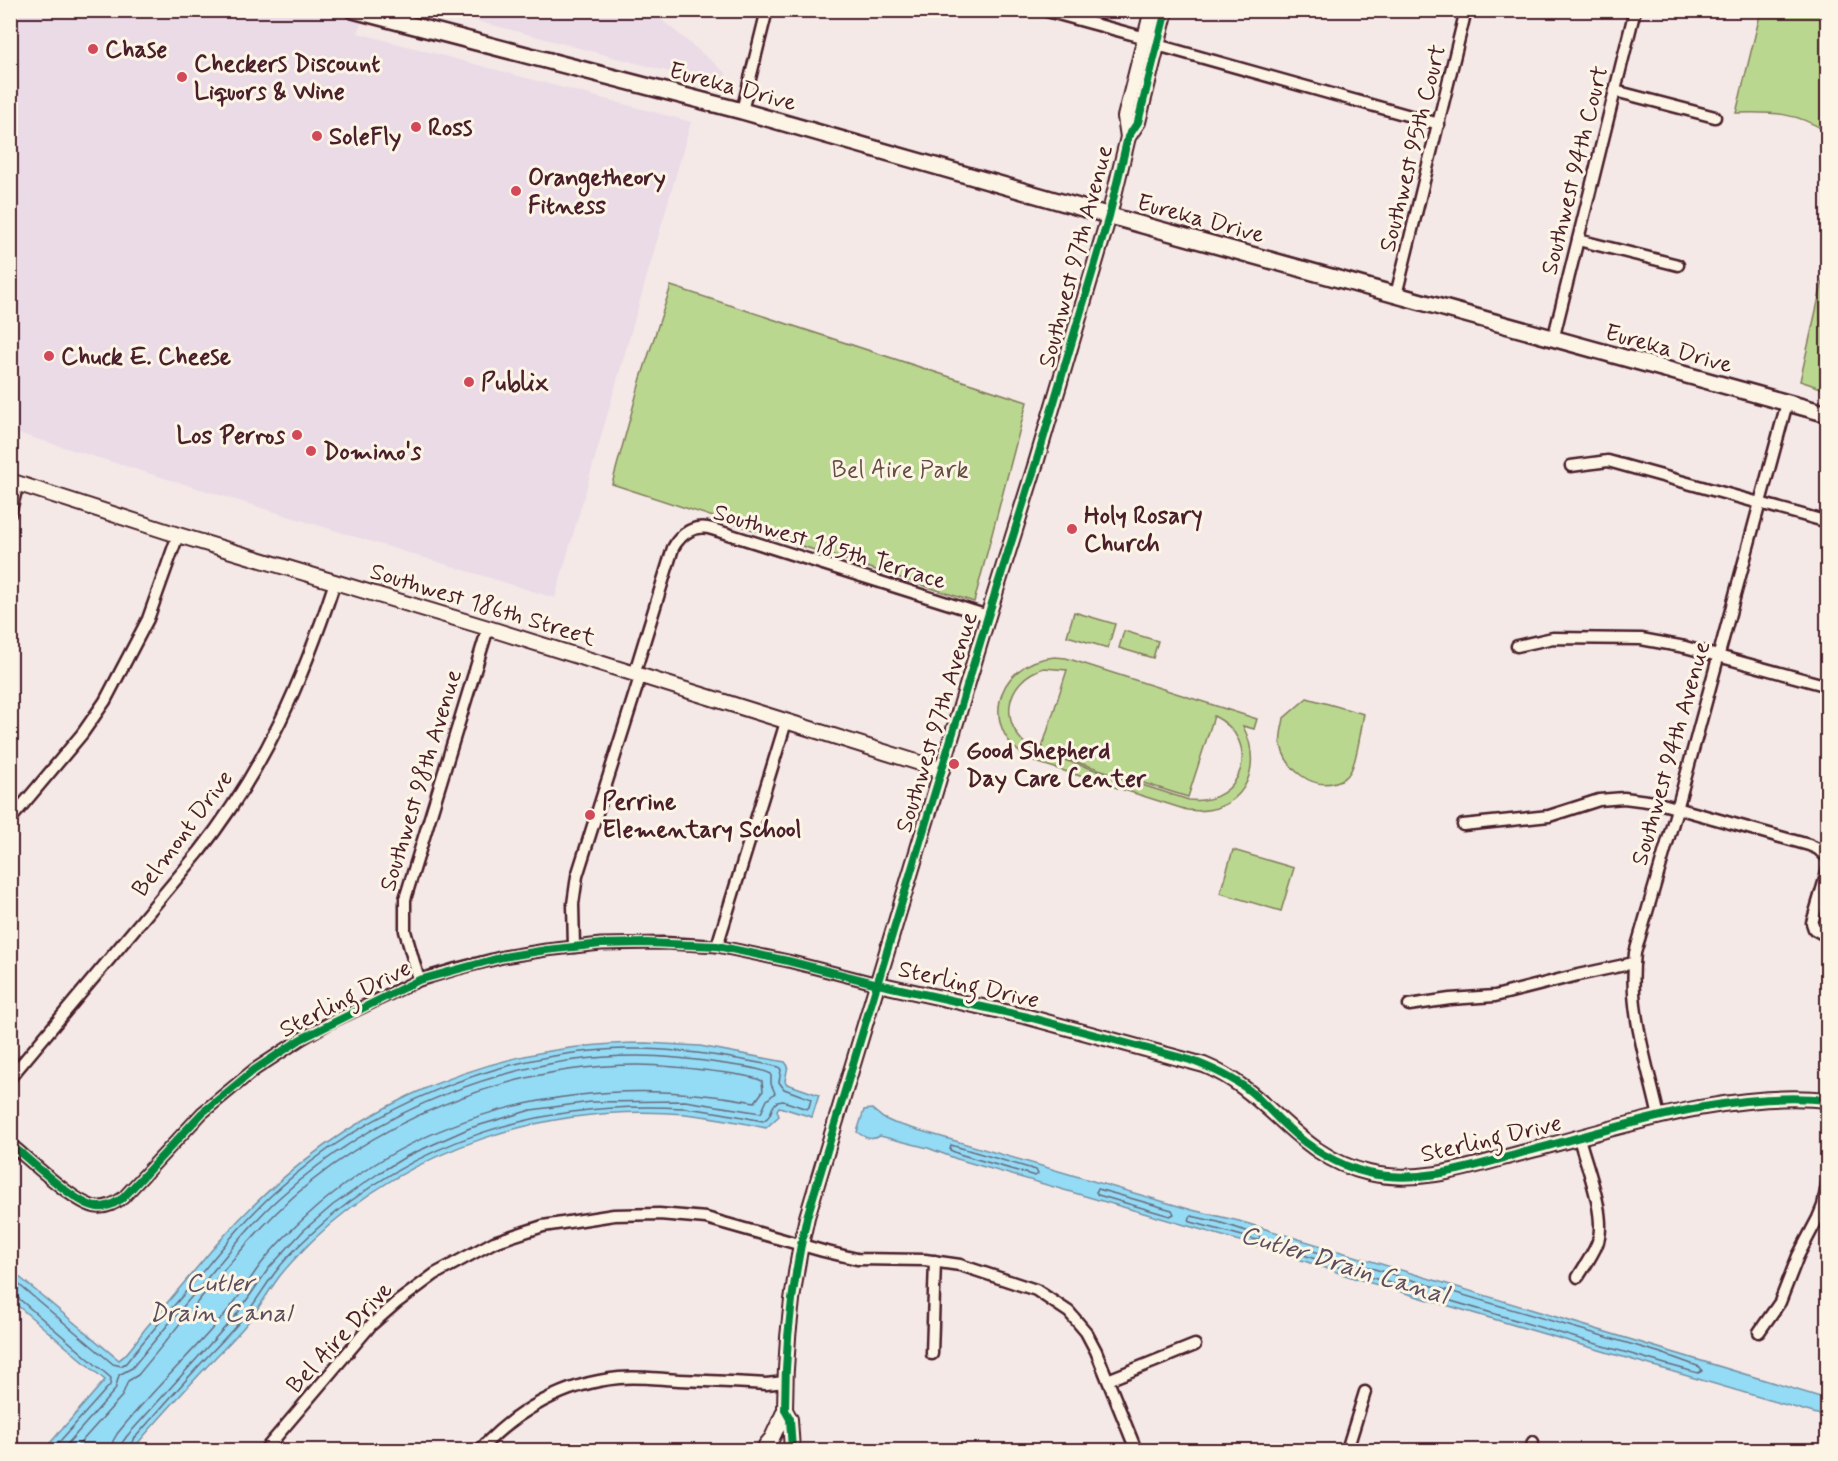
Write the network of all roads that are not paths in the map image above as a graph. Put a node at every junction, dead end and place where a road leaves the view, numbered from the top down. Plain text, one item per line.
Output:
1 (353, 10) edge
2 (767, 10) edge
3 (1043, 10) edge
4 (1152, 10) edge
5 (1166, 10) edge
6 (1466, 10) edge
7 (1635, 10) edge
8 (1151, 42) junction
9 (1615, 91) junction
10 (742, 111) junction
11 (1715, 117) dead end
12 (1438, 124) junction
13 (1109, 216) junction
14 (1578, 240) junction
15 (1678, 265) dead end
16 (1396, 295) junction
17 (1553, 340) junction
18 (1787, 404) junction
19 (1827, 414) edge
20 (1571, 466) dead end
21 (14, 482) edge
22 (1761, 503) junction
23 (10, 514) edge
24 (1827, 522) edge
25 (178, 535) junction
26 (336, 582) junction
27 (987, 616) junction
28 (488, 628) junction
29 (1517, 646) dead end
30 (1719, 656) junction
31 (637, 676) junction
32 (1827, 686) edge
33 (786, 722) junction
34 (942, 770) junction
35 (1677, 809) junction
36 (10, 820) edge
37 (1463, 825) dead end
38 (1827, 858) edge
39 (1827, 869) edge
40 (1827, 937) edge
41 (717, 946) junction
42 (574, 947) junction
43 (1634, 963) junction
44 (419, 980) junction
45 (878, 984) junction
46 (1408, 1005) dead end
47 (10, 1078) edge
48 (1827, 1100) edge
49 (1659, 1117) junction
50 (1579, 1138) junction
51 (10, 1144) edge
52 (1827, 1179) edge
53 (801, 1245) junction
54 (935, 1261) junction
55 (1578, 1277) dead end
56 (1759, 1332) dead end
57 (1195, 1345) dead end
58 (932, 1354) dead end
59 (1108, 1380) junction
60 (785, 1382) junction
61 (1365, 1392) dead end
62 (785, 1410) junction
63 (761, 1448) edge
64 (265, 1450) edge
65 (480, 1450) edge
66 (790, 1450) edge
67 (1136, 1450) edge
68 (1347, 1450) edge

1 - 10 main road, Eureka Drive
2 - 10 street
3 - 8 street
4 - 8 street, Southwest 97th Avenue
5 - 8 street, Southwest 97th Avenue
6 - 12 street, Southwest 95th Court
7 - 9 street, Southwest 94th Court
8 - 12 street
8 - 13 street, Southwest 97th Avenue
9 - 11 street
9 - 14 street, Southwest 94th Court
10 - 13 main road, Eureka Drive
12 - 16 street, Southwest 95th Court
13 - 16 main road, Eureka Drive
13 - 27 street, Southwest 97th Avenue
14 - 15 street
14 - 17 street, Southwest 94th Court
16 - 17 main road, Eureka Drive
17 - 18 main road, Eureka Drive
18 - 19 main road, Eureka Drive
18 - 22 street, Southwest 94th Avenue
20 - 22 street
21 - 23 street
21 - 25 street, Southwest 186th Street
22 - 24 street
22 - 30 street, Southwest 94th Avenue
25 - 26 street, Southwest 186th Street
25 - 36 street
26 - 28 street, Southwest 186th Street
26 - 47 street, Belmont Drive
27 - 31 street, Southwest 185th Terrace
27 - 34 street, Southwest 97th Avenue
28 - 31 street, Southwest 186th Street
28 - 44 street, Southwest 98th Avenue
29 - 30 street
30 - 32 street
30 - 35 street, Southwest 94th Avenue
31 - 33 street, Southwest 186th Street
31 - 42 street
33 - 34 street, Southwest 186th Street
33 - 41 street
34 - 45 street, Southwest 97th Avenue
35 - 37 street
35 - 38 street
35 - 43 street, Southwest 94th Avenue
39 - 40 street
41 - 42 street, Sterling Drive
41 - 45 street, Sterling Drive
42 - 44 street, Sterling Drive
43 - 46 street
43 - 49 street, Southwest 94th Avenue
44 - 51 street, Sterling Drive
45 - 50 street, Sterling Drive
45 - 53 street, Southwest 97th Avenue
48 - 49 street, Sterling Drive
49 - 50 street, Sterling Drive
50 - 55 street
52 - 56 street
53 - 54 street, Bel Aire Drive
53 - 60 street, Southwest 97th Avenue
53 - 64 street, Bel Aire Drive
54 - 58 street
54 - 59 street, Bel Aire Drive
57 - 59 street
59 - 67 street, Bel Aire Drive
60 - 62 street, Southwest 97th Avenue
60 - 65 street
61 - 68 street
62 - 63 street, Southwest 97th Avenue
62 - 66 street, Southwest 97th Avenue
63 - 66 street

